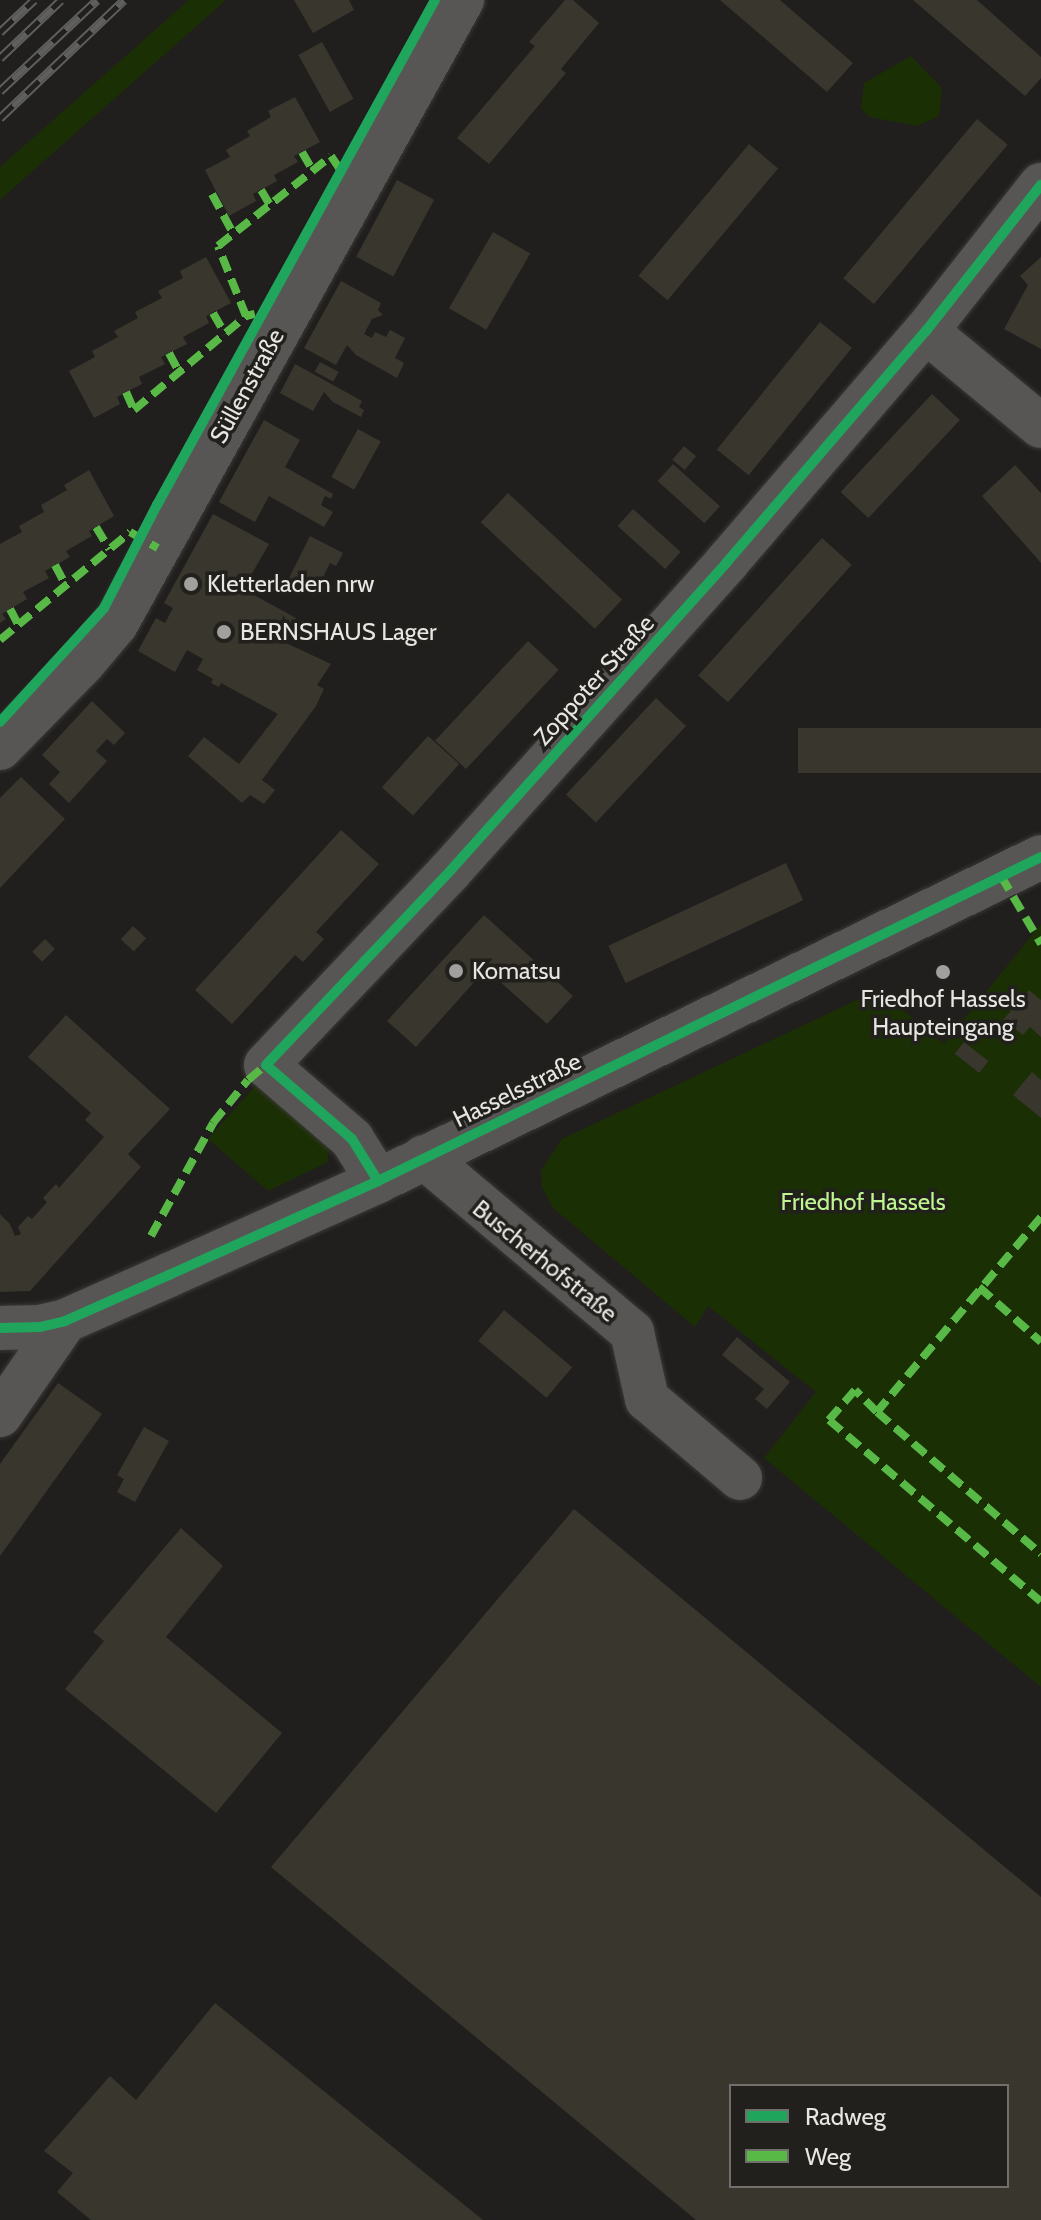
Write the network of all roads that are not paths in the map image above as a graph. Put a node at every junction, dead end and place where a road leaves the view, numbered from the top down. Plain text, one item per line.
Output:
1 (462, 0) edge
2 (1041, 185) edge
3 (926, 331) junction
4 (1041, 426) edge
5 (0, 748) edge
6 (1041, 857) edge
7 (424, 1157) junction
8 (378, 1181) junction
9 (65, 1321) junction
10 (0, 1328) edge
11 (5, 1391) edge
12 (740, 1478) dead end

1 - 5 street, Süllenstraße
2 - 3 street, Zoppoter Straße
3 - 4 street
3 - 8 street, Zoppoter Straße
6 - 7 street, Hasselsstraße
7 - 8 street, Hasselsstraße
7 - 12 street, Buscherhofstraße
8 - 9 street, Hasselsstraße
9 - 10 street, Hasselsstraße
9 - 11 street

